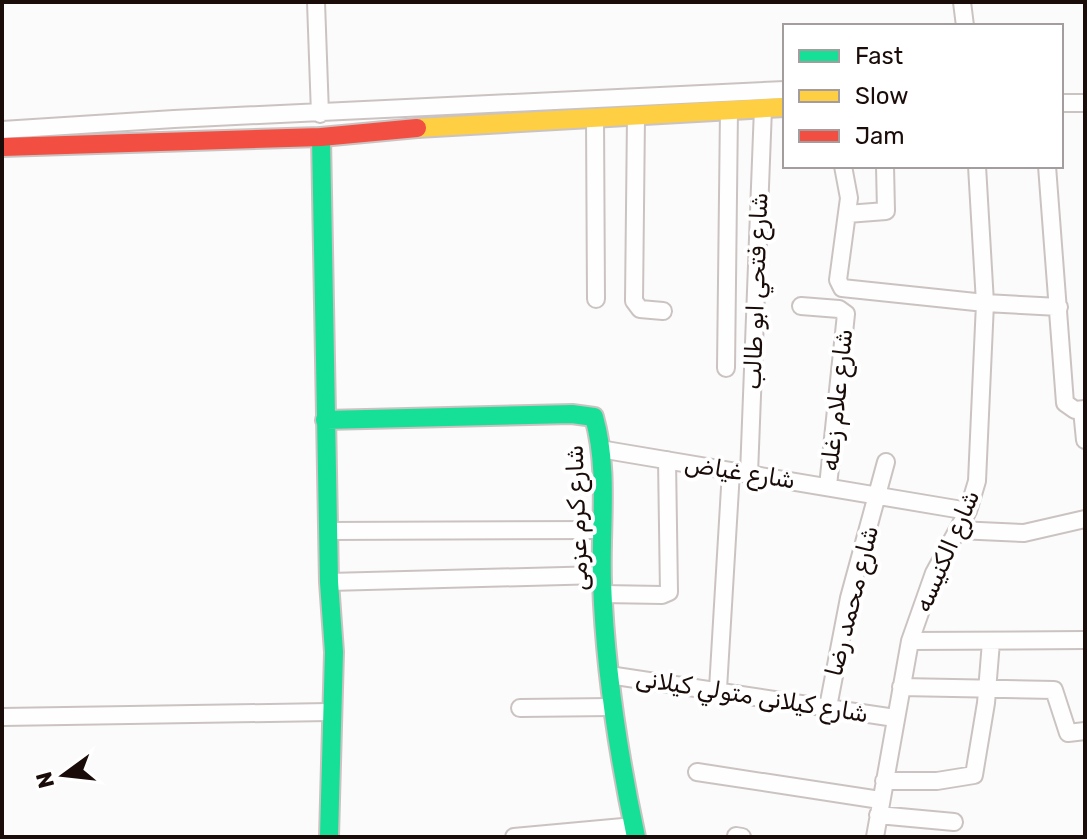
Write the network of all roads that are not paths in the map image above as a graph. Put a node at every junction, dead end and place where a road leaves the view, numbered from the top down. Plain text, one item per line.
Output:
1 (316, 2) edge
2 (962, 2) edge
3 (965, 24) edge
4 (783, 90) edge
5 (1063, 103) edge
6 (1085, 103) edge
7 (783, 107) edge
8 (763, 108) junction
9 (729, 110) junction
10 (349, 112) junction
11 (320, 114) junction
12 (636, 116) junction
13 (595, 117) junction
14 (2, 130) edge
15 (349, 135) junction
16 (321, 137) junction
17 (2, 147) edge
18 (843, 168) edge
19 (885, 168) edge
20 (977, 168) edge
21 (1047, 168) edge
22 (847, 214) junction
23 (596, 299) dead end
24 (985, 303) junction
25 (801, 306) dead end
26 (1059, 307) junction
27 (663, 311) dead end
28 (726, 368) dead end
29 (1078, 409) edge
30 (325, 420) junction
31 (1085, 440) edge
32 (600, 449) junction
33 (667, 460) junction
34 (886, 462) dead end
35 (731, 471) junction
36 (749, 474) junction
37 (828, 486) junction
38 (879, 496) junction
39 (968, 511) junction
40 (1085, 519) edge
41 (600, 530) junction
42 (958, 530) junction
43 (328, 531) junction
44 (329, 582) junction
45 (602, 584) junction
46 (1085, 640) edge
47 (910, 641) junction
48 (991, 642) junction
49 (609, 675) junction
50 (901, 687) junction
51 (718, 689) junction
52 (988, 689) junction
53 (611, 707) junction
54 (828, 707) junction
55 (520, 708) dead end
56 (329, 712) junction
57 (2, 717) edge
58 (895, 718) junction
59 (1085, 731) edge
60 (697, 772) dead end
61 (884, 781) junction
62 (879, 808) junction
63 (954, 822) dead end
64 (635, 831) edge
65 (736, 836) edge
66 (329, 837) edge
67 (514, 837) edge
68 (742, 837) edge
69 (875, 837) edge

1 - 11 street
2 - 3 street
4 - 10 street
5 - 6 street
7 - 8 street
8 - 9 street
8 - 36 street, شارع فتحي ابو طالب
9 - 12 street
9 - 28 street
10 - 11 street
10 - 15 street
11 - 14 street
12 - 13 street
12 - 27 street
13 - 15 street
13 - 23 street
15 - 16 street
16 - 17 street
16 - 30 street
18 - 22 street
19 - 22 street
20 - 24 street, شارع الكنيسه
21 - 26 street
22 - 24 street
24 - 26 street
24 - 39 street, شارع الكنيسه
25 - 37 street, شارع علام زغله
26 - 29 street
29 - 31 street
30 - 32 street, شارع كرم عزمى
30 - 43 street
32 - 33 street, شارع غياض
32 - 41 street, شارع كرم عزمى
33 - 35 street, شارع غياض
33 - 45 street
34 - 38 street
35 - 36 street, شارع غياض
35 - 51 street
36 - 37 street, شارع غياض
37 - 38 street, شارع غياض
38 - 39 street, شارع غياض
38 - 54 street, شارع محمد رضا
39 - 42 street, شارع الكنيسه
40 - 42 street
41 - 43 street
41 - 45 street, شارع كرم عزمى
42 - 47 street, شارع الكنيسه
43 - 44 street
44 - 45 street
44 - 56 street
45 - 49 street, شارع كرم عزمى
46 - 48 street
47 - 48 street
47 - 50 street, شارع الكنيسه
48 - 52 street
49 - 51 street, شارع كيلانى متولي كيلانى
49 - 53 street, شارع كرم عزمى
50 - 52 street
50 - 58 street, شارع الكنيسه
51 - 54 street, شارع كيلانى متولي كيلانى
52 - 59 street
52 - 61 street
53 - 55 street
53 - 64 street, شارع كرم عزمى
54 - 58 street, شارع كيلانى متولي كيلانى
56 - 57 street
56 - 66 street
58 - 61 street, شارع الكنيسه
60 - 62 street
61 - 62 street, شارع الكنيسه
62 - 63 street
62 - 69 street, شارع الكنيسه
64 - 67 street
65 - 68 street

